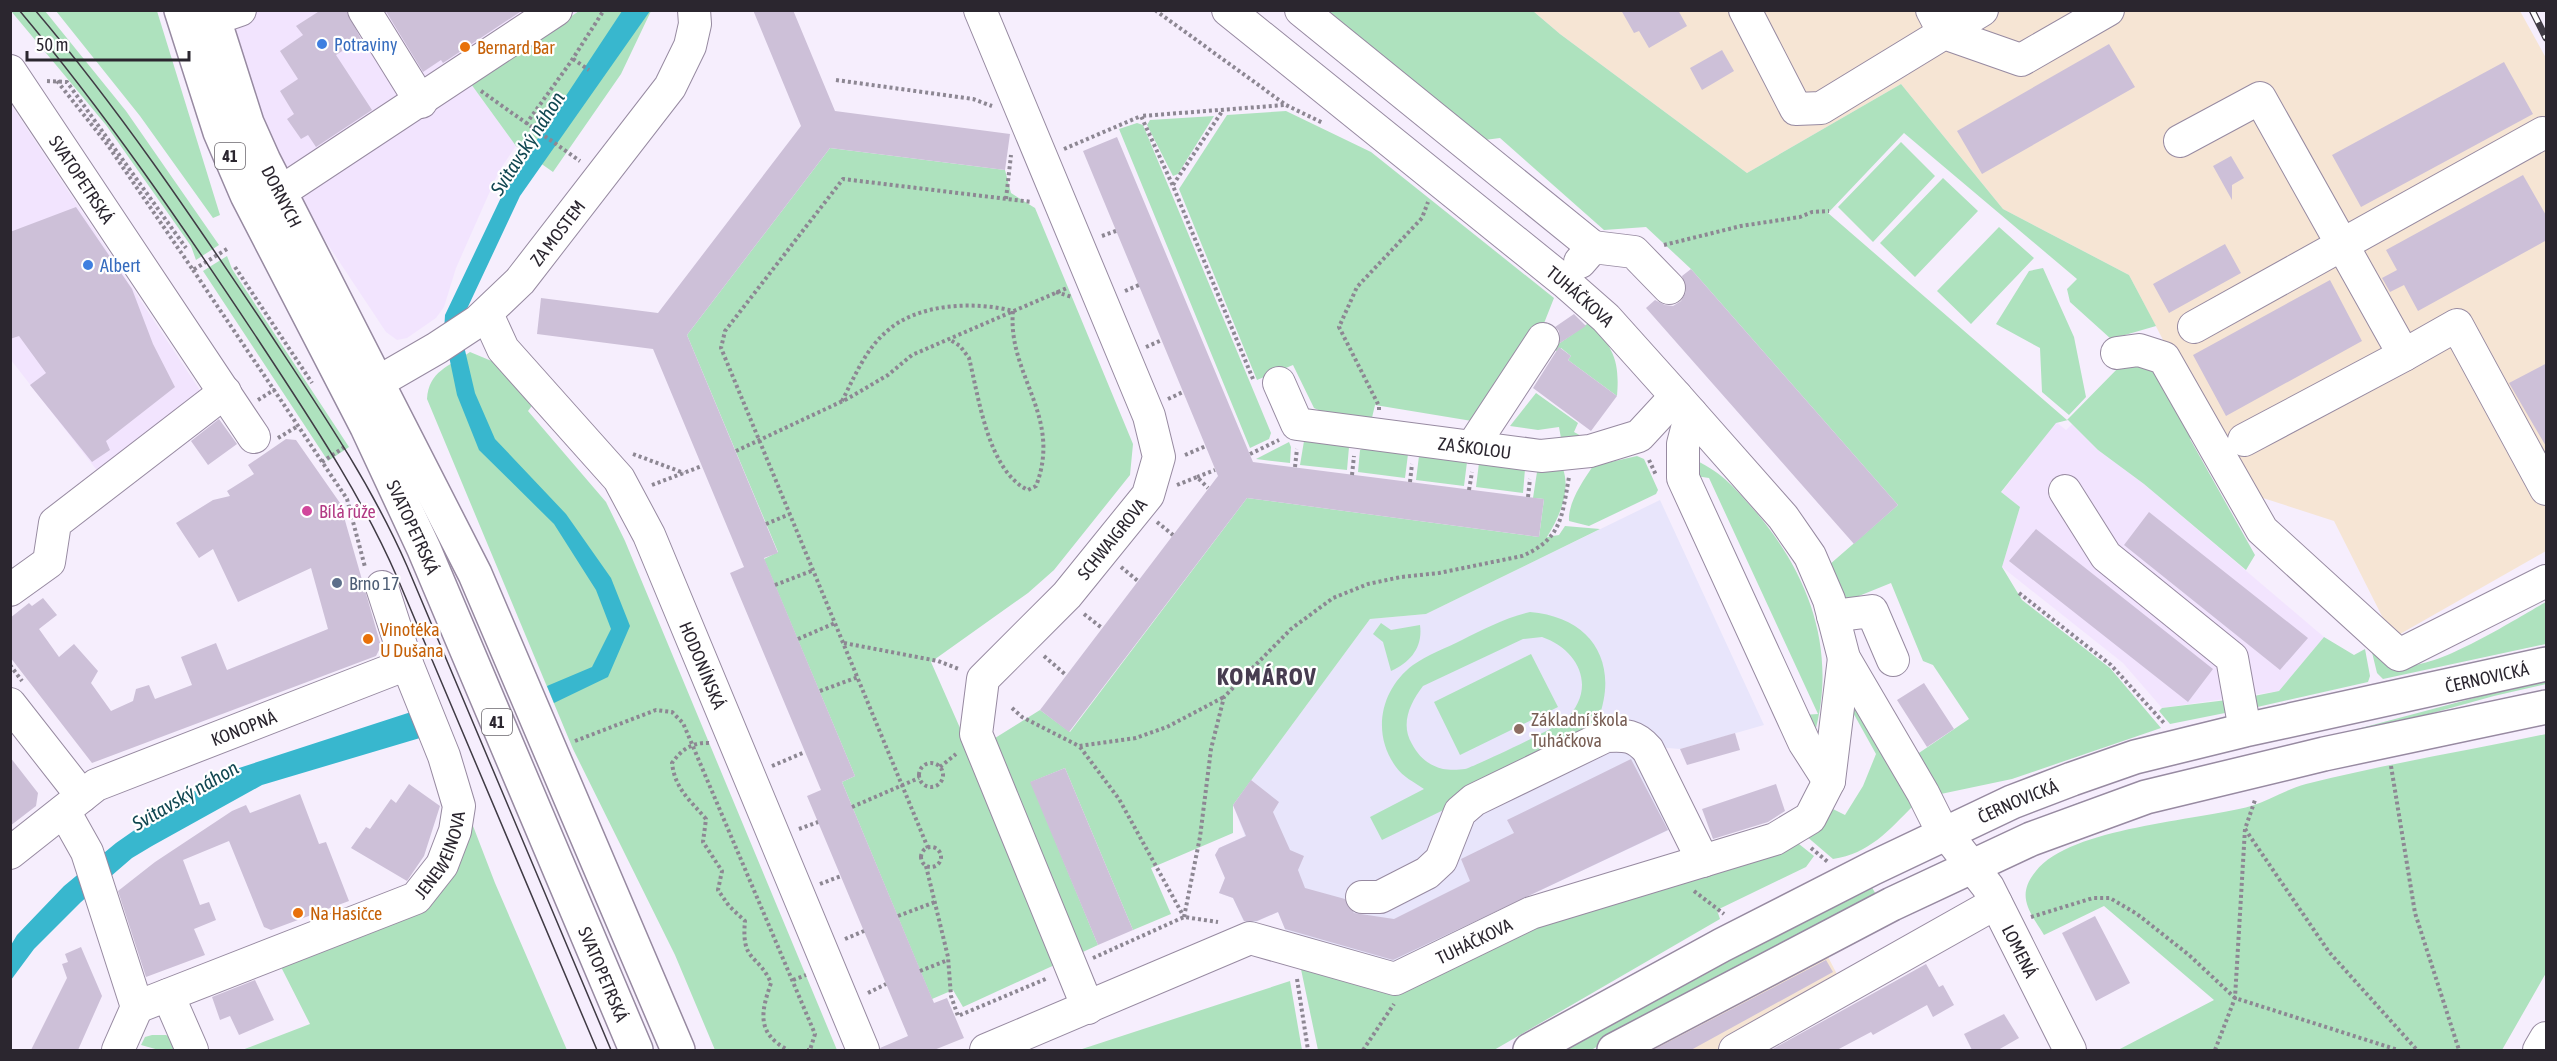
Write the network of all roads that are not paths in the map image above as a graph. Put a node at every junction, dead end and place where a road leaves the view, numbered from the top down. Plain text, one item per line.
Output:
1 (181, 10) edge
2 (364, 10) edge
3 (556, 10) edge
4 (694, 10) edge
5 (980, 10) edge
6 (1228, 10) edge
7 (1301, 10) edge
8 (1982, 10) edge
9 (2108, 10) edge
10 (1747, 11) edge
11 (222, 13) edge
12 (1938, 22) edge
13 (192, 48) junction
14 (10, 71) edge
15 (421, 102) junction
16 (2543, 133) dead end
17 (2180, 141) dead end
18 (279, 193) junction
19 (305, 244) joint
20 (2342, 245) junction
21 (1593, 247) junction
22 (1565, 282) junction
23 (1669, 288) dead end
24 (482, 317) junction
25 (2194, 327) dead end
26 (1543, 339) dead end
27 (2117, 353) dead end
28 (2403, 355) junction
29 (1267, 384) road end
30 (364, 390) junction
31 (1684, 405) junction
32 (2244, 440) dead end
33 (1472, 447) junction
34 (2547, 489) edge
35 (2065, 491) dead end
36 (2547, 581) edge
37 (375, 583) road end
38 (10, 590) edge
39 (1833, 616) junction
40 (1844, 658) junction
41 (1893, 660) dead end
42 (407, 664) junction
43 (2547, 664) edge
44 (10, 704) edge
45 (2547, 706) edge
46 (2244, 730) junction
47 (1829, 781) junction
48 (73, 803) junction
49 (1960, 852) junction
50 (10, 853) edge
51 (1696, 874) junction
52 (1362, 897) dead end
53 (1996, 903) junction
54 (168, 995) junction
55 (137, 1007) junction
56 (1088, 1008) junction
57 (2547, 1038) edge
58 (118, 1050) edge
59 (192, 1050) edge
60 (636, 1050) edge
61 (678, 1050) edge
62 (863, 1050) edge
63 (986, 1050) edge
64 (1530, 1050) edge
65 (1614, 1050) edge
66 (1735, 1050) edge
67 (2070, 1050) edge
68 (2540, 1050) edge

1 - 13 main road, SVATOPETRSKÁ / 41
2 - 15 street
3 - 15 street
4 - 24 street, ZA MOSTEM
5 - 56 street, SCHWAIGROVA
6 - 22 street, TUHÁČKOVA
7 - 21 street
8 - 12 street
9 - 12 street
10 - 12 street
11 - 18 main road, DORNYCH / 41
13 - 18 street
13 - 30 main road, SVATOPETRSKÁ / 41
14 - 38 street, SVATOPETRSKÁ
15 - 18 street
16 - 20 street
17 - 20 street
18 - 19 main road, DORNYCH / 41
19 - 30 main road, SVATOPETRSKÁ / 41
20 - 25 street
20 - 28 street
21 - 22 street
21 - 23 street
22 - 31 street, TUHÁČKOVA
24 - 30 street, ZA MOSTEM
24 - 62 street, HODONÍNSKÁ
26 - 33 street
27 - 36 street
28 - 32 street
28 - 34 street
29 - 33 street, ZA ŠKOLOU
30 - 60 main road, SVATOPETRSKÁ / 41
30 - 61 main road, SVATOPETRSKÁ / 41
31 - 33 street, ZA ŠKOLOU
31 - 39 street, TUHÁČKOVA
31 - 47 street
35 - 46 street
37 - 42 street, JENEWEINOVA
39 - 40 street, TUHÁČKOVA
39 - 41 street
40 - 47 street, TUHÁČKOVA
40 - 49 street, TUHÁČKOVA
42 - 48 street, KONOPNÁ
42 - 54 street, JENEWEINOVA
43 - 46 main road, ČERNOVICKÁ
44 - 48 street
45 - 49 main road, ČERNOVICKÁ
46 - 49 main road, ČERNOVICKÁ
47 - 51 street, TUHÁČKOVA
48 - 50 street, KONOPNÁ
48 - 55 street
49 - 53 street, LOMENÁ
49 - 64 main road, ČERNOVICKÁ
49 - 65 main road, ČERNOVICKÁ
51 - 52 street
51 - 56 street, TUHÁČKOVA
53 - 66 street
53 - 67 street, LOMENÁ
54 - 55 street, JENEWEINOVA
54 - 59 street
55 - 58 street
56 - 63 street
57 - 68 street

